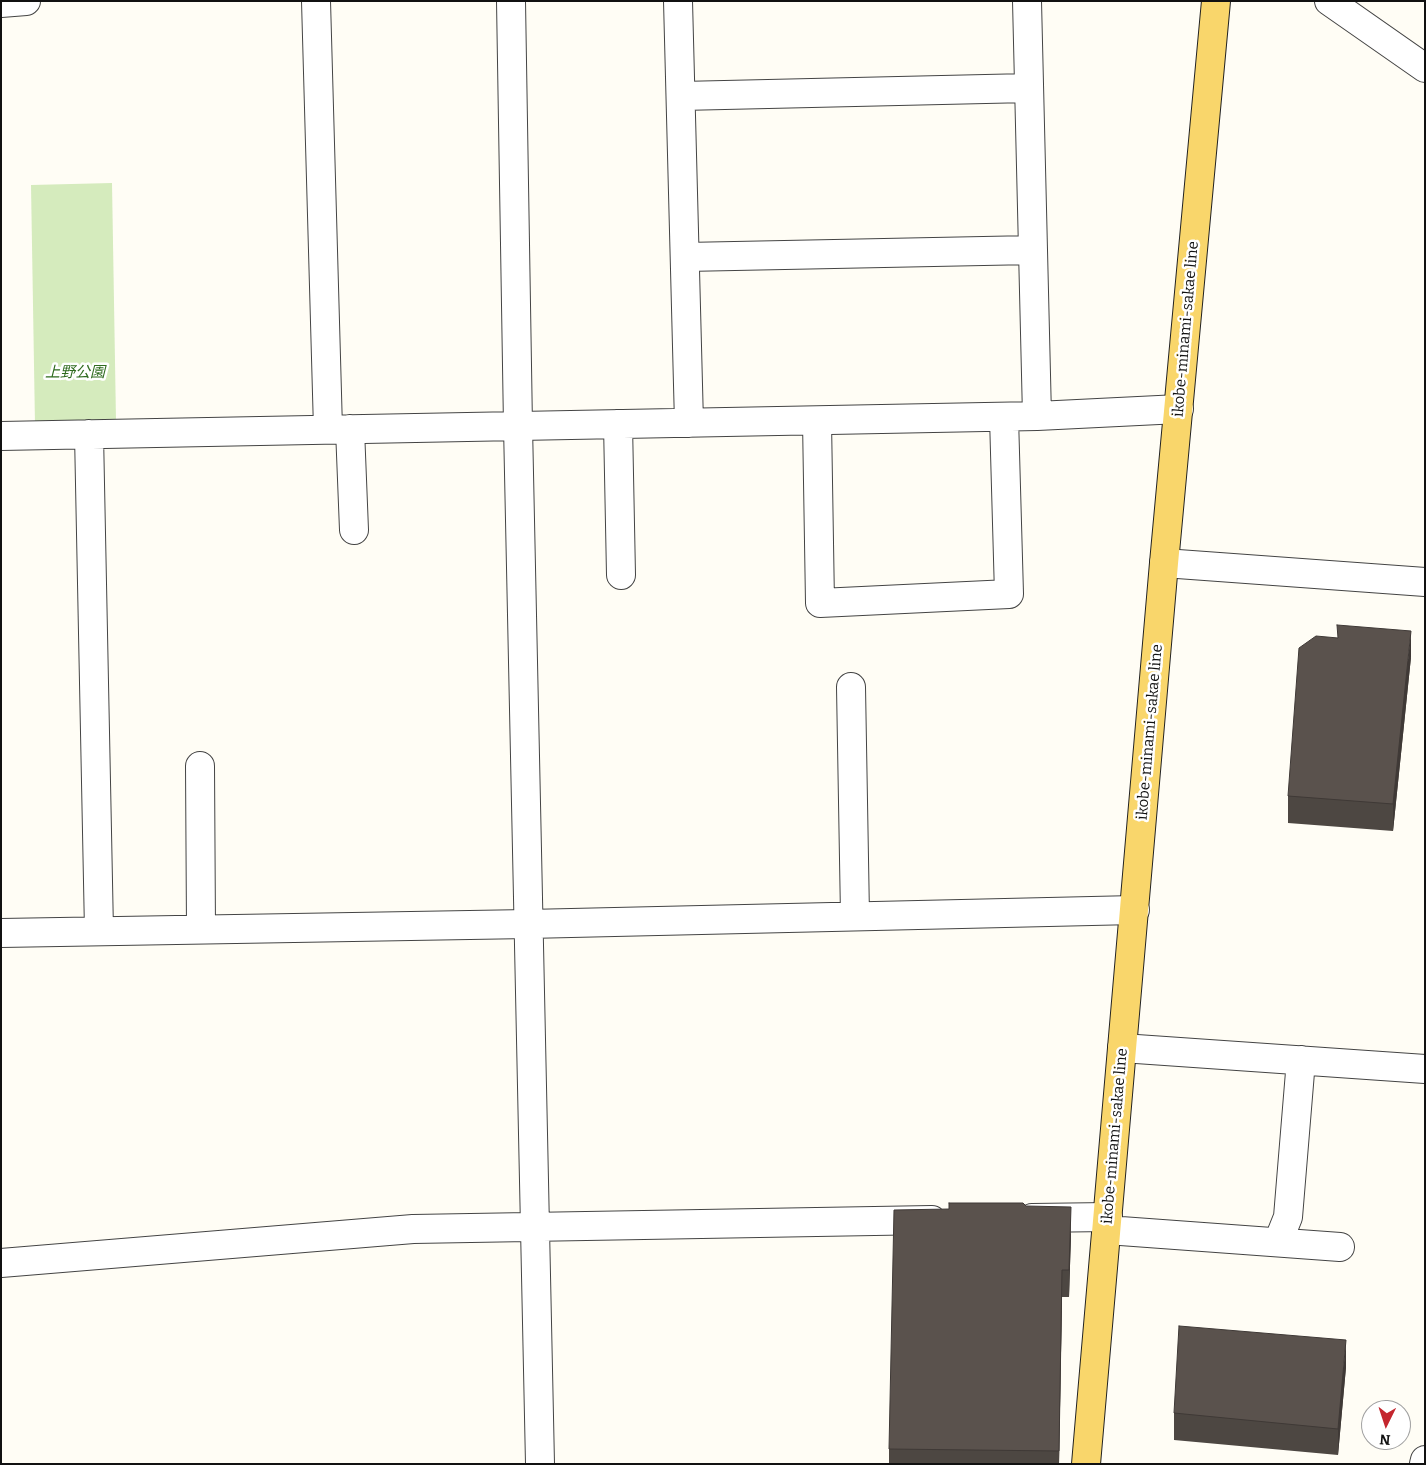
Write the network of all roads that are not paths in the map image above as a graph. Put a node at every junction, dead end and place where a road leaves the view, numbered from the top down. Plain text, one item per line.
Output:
1 (26, 1) edge
2 (316, 1) edge
3 (511, 1) edge
4 (678, 1) edge
5 (1027, 1) edge
6 (1216, 1) edge
7 (1329, 1) edge
8 (18, 2) edge
9 (1, 3) edge
10 (1425, 68) edge
11 (1029, 88) junction
12 (681, 96) junction
13 (1033, 250) junction
14 (685, 257) junction
15 (1179, 409) junction
16 (1037, 416) junction
17 (1004, 417) junction
18 (816, 421) junction
19 (689, 423) junction
20 (618, 424) junction
21 (518, 426) junction
22 (339, 429) junction
23 (88, 434) junction
24 (1, 436) edge
25 (354, 530) dead end
26 (1164, 563) junction
27 (622, 575) dead end
28 (1425, 582) edge
29 (852, 687) dead end
30 (200, 766) dead end
31 (1135, 910) junction
32 (855, 916) junction
33 (528, 924) junction
34 (201, 929) junction
35 (99, 931) junction
36 (1, 933) edge
37 (1122, 1048) junction
38 (1301, 1060) junction
39 (1425, 1069) edge
40 (960, 1219) edge
41 (1009, 1219) edge
42 (1108, 1223) junction
43 (535, 1226) junction
44 (1278, 1242) junction
45 (1340, 1247) dead end
46 (1, 1263) edge
47 (540, 1464) edge
48 (1086, 1464) edge

1 - 8 street
2 - 22 street
3 - 21 street
4 - 12 street
5 - 11 street
6 - 15 main road, ikobe-minami-sakae line
7 - 10 street
8 - 9 street
11 - 12 street
11 - 13 street
12 - 14 street
13 - 14 street
13 - 16 street
14 - 19 street
15 - 16 street
15 - 26 main road, ikobe-minami-sakae line
16 - 17 street
17 - 18 street
17 - 18 street
18 - 19 street
19 - 20 street
20 - 21 street
20 - 27 street
21 - 22 street
21 - 33 street
22 - 23 street
22 - 25 street
23 - 24 street
23 - 35 street
26 - 28 street
26 - 31 main road, ikobe-minami-sakae line
29 - 32 street
30 - 34 street
31 - 32 street
31 - 37 main road, ikobe-minami-sakae line
32 - 33 street
33 - 34 street
33 - 43 street
34 - 35 street
35 - 36 street
37 - 38 street
37 - 42 main road, ikobe-minami-sakae line
38 - 39 street
38 - 44 street
40 - 43 street
41 - 42 street
42 - 44 street
42 - 48 main road, ikobe-minami-sakae line
43 - 46 street
43 - 47 street
44 - 45 street

